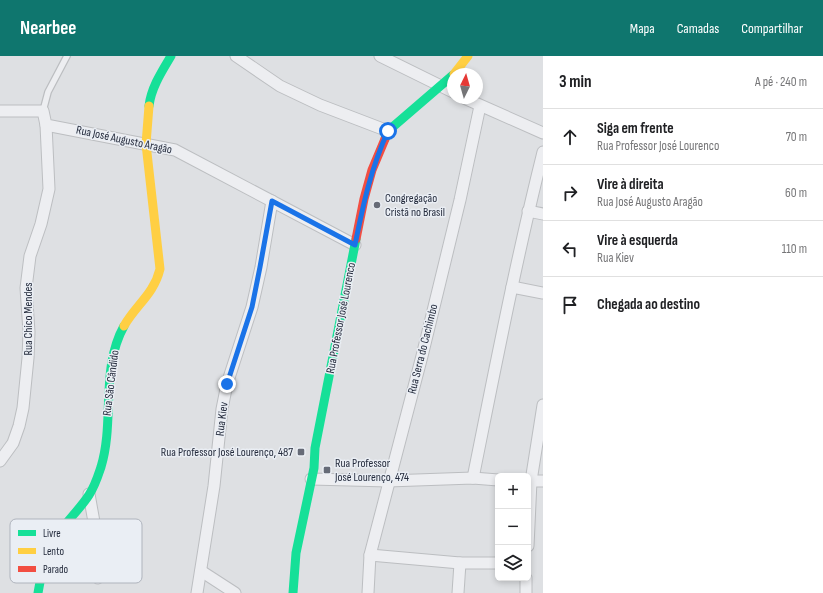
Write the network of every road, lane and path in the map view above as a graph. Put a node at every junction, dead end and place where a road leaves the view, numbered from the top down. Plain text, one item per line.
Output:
1 (67, 56) edge
2 (171, 56) edge
3 (236, 56) edge
4 (380, 56) edge
5 (468, 56) edge
6 (458, 68) edge
7 (447, 80) edge
8 (441, 86) junction
9 (447, 89) edge
10 (476, 104) edge
11 (480, 106) junction
12 (0, 110) edge
13 (43, 111) junction
14 (46, 125) junction
15 (388, 131) junction
16 (543, 133) edge
17 (146, 144) junction
18 (543, 152) edge
19 (272, 201) junction
20 (528, 211) junction
21 (543, 214) edge
22 (355, 245) junction
23 (512, 287) junction
24 (543, 293) edge
25 (543, 406) edge
26 (0, 461) edge
27 (531, 475) edge
28 (311, 478) junction
29 (473, 478) junction
30 (495, 480) edge
31 (388, 481) junction
32 (531, 481) edge
33 (543, 481) edge
34 (89, 494) junction
35 (529, 509) edge
36 (70, 519) edge
37 (93, 519) edge
38 (528, 545) edge
39 (370, 556) junction
40 (460, 563) junction
41 (495, 563) edge
42 (201, 571) junction
43 (526, 581) edge
44 (40, 583) edge
45 (38, 593) edge
46 (197, 593) edge
47 (235, 593) edge
48 (293, 593) edge
49 (368, 593) edge
50 (458, 593) edge
51 (526, 593) edge

1 - 13 lane
2 - 17 street, Rua São Cândido
3 - 15 street
4 - 8 street
5 - 6 street, Rua Professor José Lourenco
7 - 8 street, Rua Professor José Lourenco
8 - 9 street
8 - 15 street, Rua Professor José Lourenco
10 - 11 street
11 - 16 street
11 - 31 street, Rua Serra do Cachimbo
12 - 13 street
13 - 14 street
14 - 17 street, Rua José Augusto Aragão
14 - 26 street, Rua Chico Mendes
15 - 22 street, Rua Professor José Lourenco
17 - 19 street, Rua José Augusto Aragão
17 - 34 street, Rua São Cândido
18 - 20 street
19 - 22 street, Rua José Augusto Aragão
19 - 42 street, Rua Kiev
20 - 21 street
20 - 23 street
22 - 28 street, Rua Professor José Lourenco
23 - 24 street
23 - 29 street
25 - 27 street
28 - 31 street
28 - 48 street, Rua Professor José Lourenco
29 - 30 street
29 - 31 street
31 - 39 street, Rua Serra do Cachimbo
32 - 33 street
34 - 36 street, Rua São Cândido
34 - 37 street
35 - 38 street
39 - 40 street
39 - 49 street, Rua Serra do Cachimbo
40 - 41 street
40 - 50 street
42 - 46 street, Rua Kiev
42 - 47 street
43 - 51 street
44 - 45 street, Rua São Cândido

